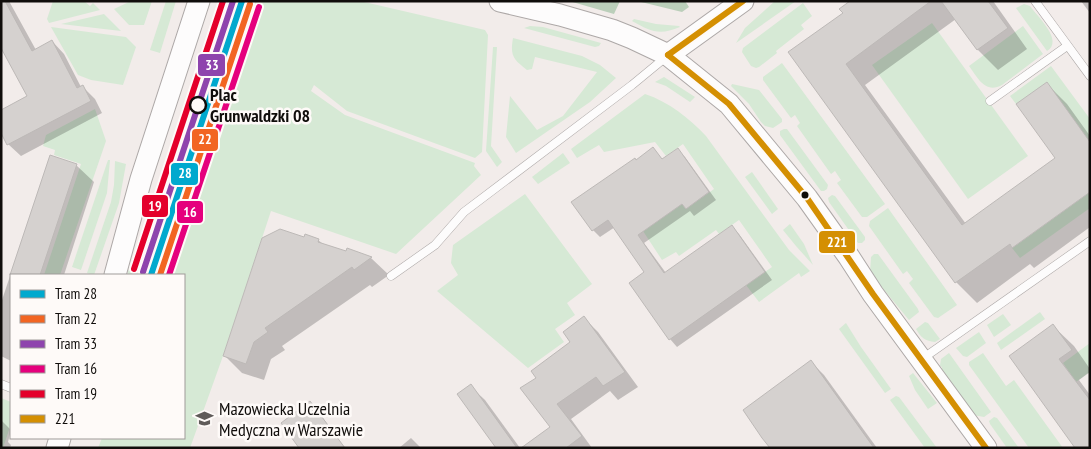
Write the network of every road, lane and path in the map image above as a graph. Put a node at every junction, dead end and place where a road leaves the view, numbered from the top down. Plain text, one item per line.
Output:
1 (199, 1) edge
2 (500, 1) edge
3 (743, 1) edge
4 (1035, 1) edge
5 (1067, 46) junction
6 (668, 55) junction
7 (1090, 76) edge
8 (990, 101) dead end
9 (1090, 241) edge
10 (114, 274) edge
11 (390, 276) dead end
12 (921, 360) junction
13 (986, 448) edge

1 - 10 street
2 - 6 street
3 - 6 street
4 - 5 lane
5 - 7 lane
5 - 8 lane
6 - 11 lane
6 - 12 street
9 - 12 lane
12 - 13 street

